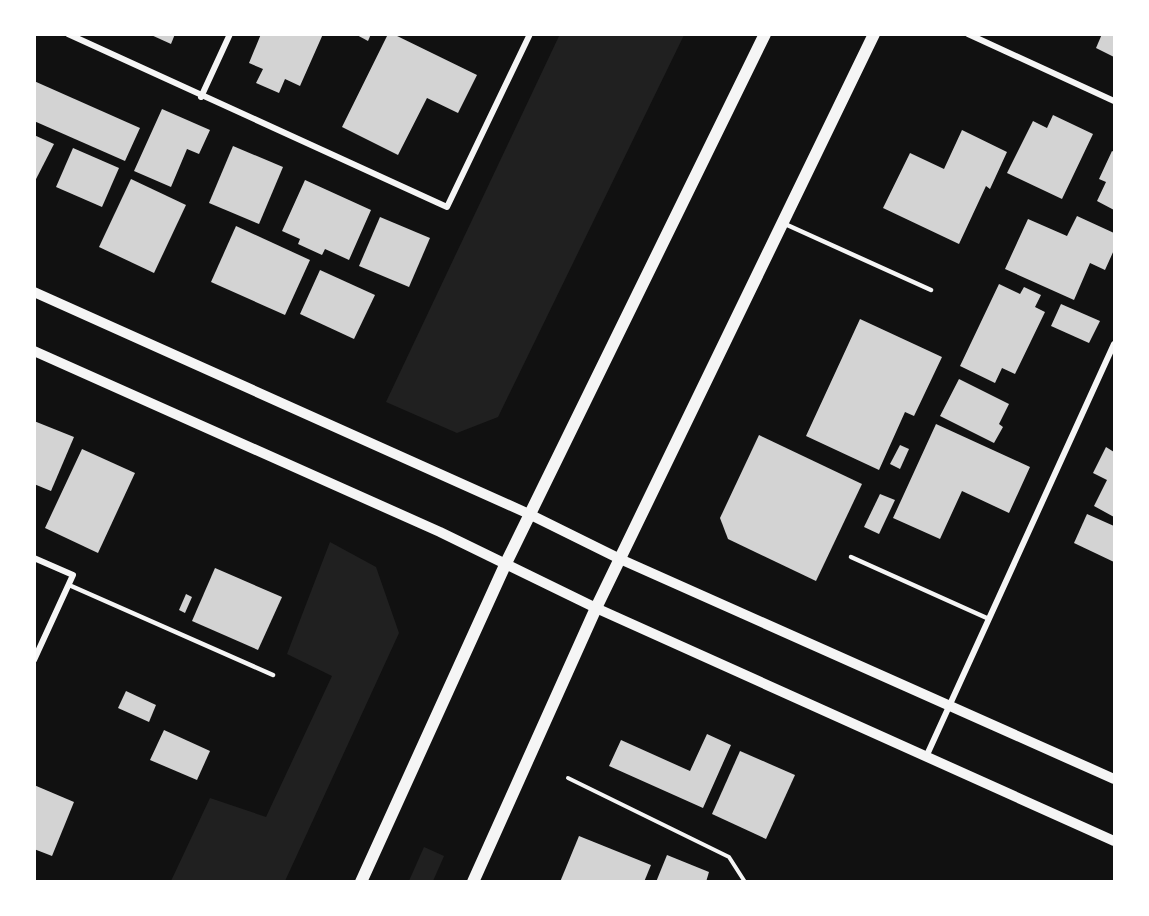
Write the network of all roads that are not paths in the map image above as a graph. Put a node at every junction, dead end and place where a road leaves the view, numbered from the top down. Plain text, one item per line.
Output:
1 (68, 34) edge
2 (230, 34) edge
3 (531, 34) edge
4 (765, 34) edge
5 (874, 34) edge
6 (968, 34) edge
7 (201, 97) junction
8 (1114, 101) edge
9 (782, 223) junction
10 (931, 290) dead end
11 (34, 292) edge
12 (1114, 344) edge
13 (34, 351) edge
14 (529, 514) junction
15 (851, 557) dead end
16 (34, 558) edge
17 (620, 559) junction
18 (506, 563) junction
19 (69, 585) junction
20 (596, 608) junction
21 (989, 620) junction
22 (34, 660) edge
23 (273, 675) dead end
24 (948, 707) junction
25 (926, 758) junction
26 (1114, 779) edge
27 (1114, 841) edge
28 (361, 882) edge
29 (473, 882) edge

1 - 7 street
2 - 7 street
3 - 7 street
4 - 14 main road
5 - 9 main road
6 - 8 street
9 - 10 lane
9 - 17 main road
11 - 14 street
12 - 21 street
13 - 18 street
14 - 17 street
14 - 18 main road
15 - 21 lane
16 - 19 street
17 - 20 main road
17 - 24 street
18 - 20 street
18 - 28 main road
19 - 22 street
19 - 23 lane
20 - 25 street
20 - 29 main road
21 - 24 street
24 - 25 street
24 - 26 street
25 - 27 street

